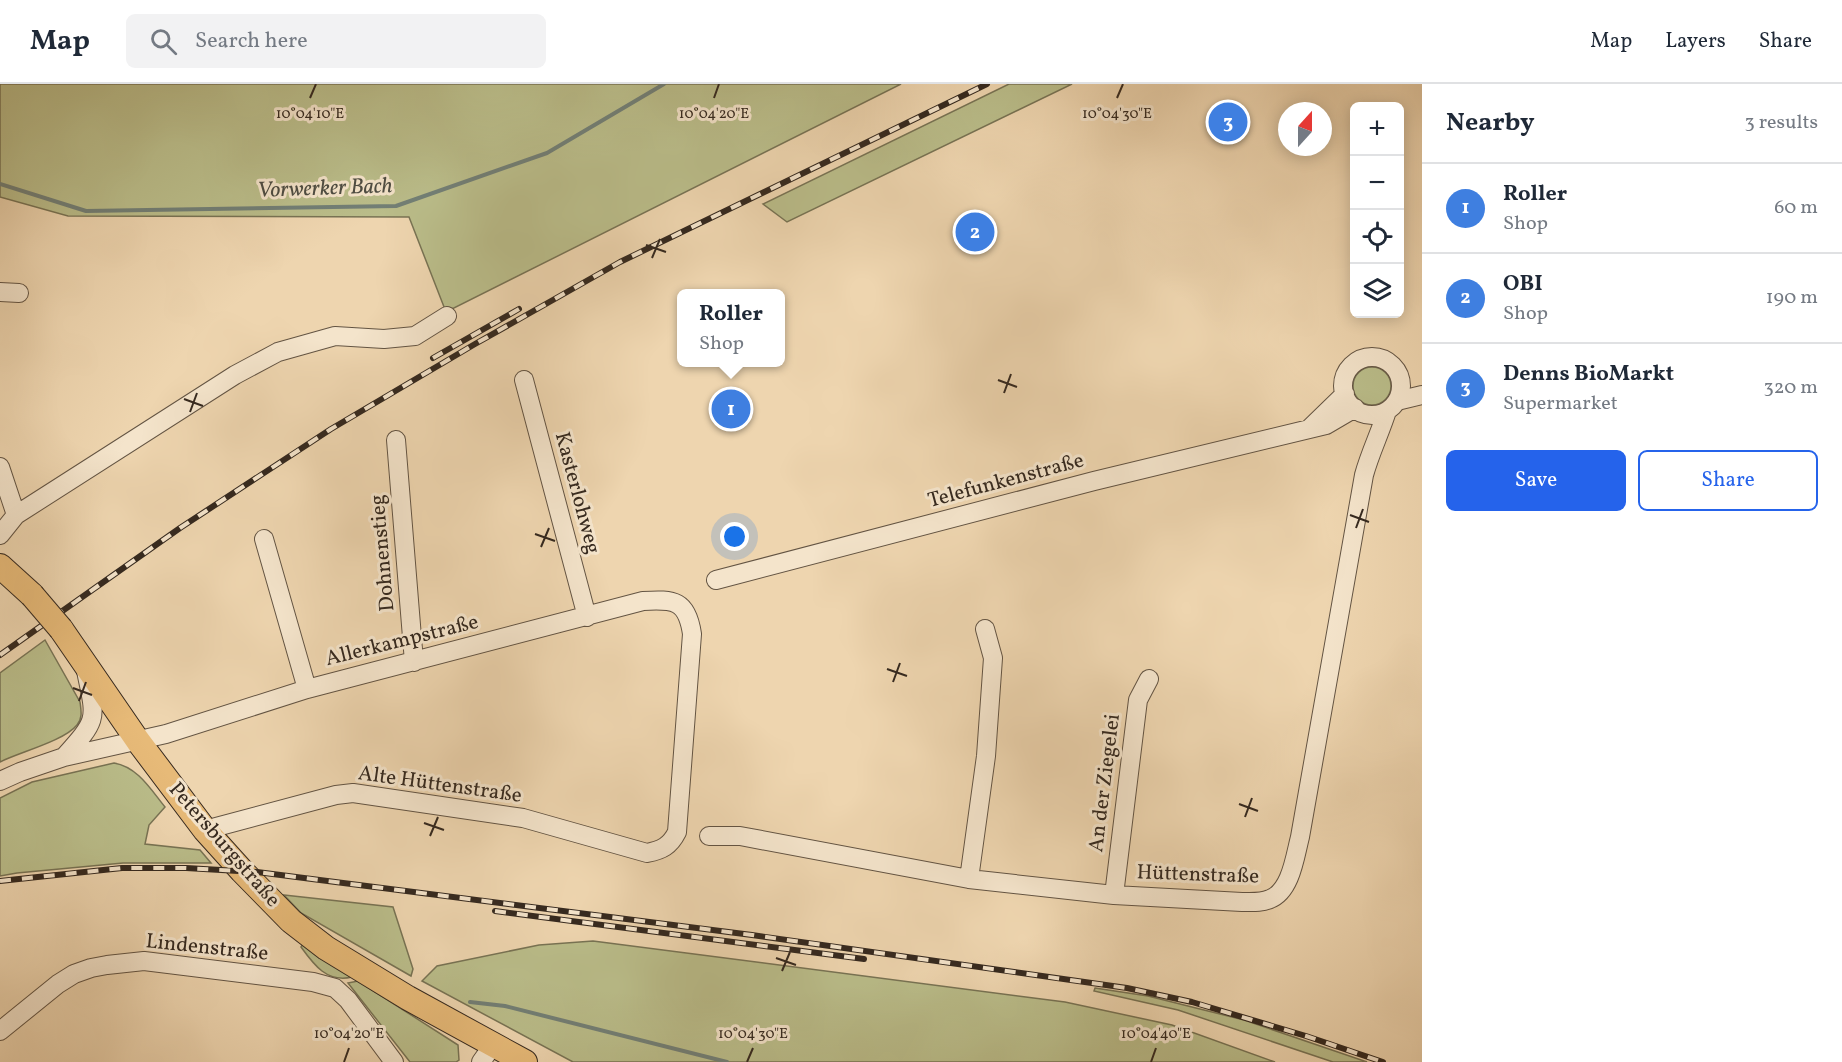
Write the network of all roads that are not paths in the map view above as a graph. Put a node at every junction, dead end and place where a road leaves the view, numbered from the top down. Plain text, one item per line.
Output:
1 (0, 292) edge
2 (19, 294) dead end
3 (447, 316) dead end
4 (1400, 376) junction
5 (524, 381) dead end
6 (1422, 383) edge
7 (1422, 395) edge
8 (1354, 405) junction
9 (1392, 406) junction
10 (396, 440) dead end
11 (1368, 458) junction
12 (0, 468) edge
13 (16, 514) junction
14 (0, 535) edge
15 (264, 539) dead end
16 (0, 566) edge
17 (716, 580) dead end
18 (586, 617) junction
19 (985, 629) dead end
20 (414, 662) junction
21 (84, 665) junction
22 (1149, 679) dead end
23 (307, 689) junction
24 (138, 741) junction
25 (64, 757) junction
26 (0, 781) edge
27 (205, 830) junction
28 (709, 836) dead end
29 (668, 846) joint
30 (969, 879) junction
31 (1114, 895) junction
32 (0, 1031) edge
33 (487, 1054) edge
34 (394, 1062) edge
35 (525, 1062) edge

1 - 2 street
3 - 13 street
4 - 6 street
4 - 8 street
4 - 9 street
5 - 18 street, Kasterlohweg
7 - 9 street
8 - 9 street
8 - 11 street
8 - 17 street, Telefunkenstraße
9 - 11 street
10 - 20 street, Dohnenstieg
11 - 31 street, Hüttenstraße
12 - 13 street
13 - 14 street
15 - 23 street
16 - 21 main road, Petersburgstraße, bridge
18 - 20 street, Allerkampstraße
18 - 29 street, Allerkampstraße
19 - 30 street
20 - 23 street, Allerkampstraße
21 - 24 main road, Petersburgstraße
21 - 25 street
22 - 31 street, An der Ziegelei
23 - 24 street, Allerkampstraße
24 - 25 street, Allerkampstraße
24 - 27 main road, Petersburgstraße
25 - 26 street, Allerkampstraße
27 - 29 street, Alte Hüttenstraße
27 - 33 main road, Petersburgstraße
28 - 30 street, Hüttenstraße
30 - 31 street, Hüttenstraße
32 - 34 street, Lindenstraße
33 - 35 main road, Petersburgstraße

